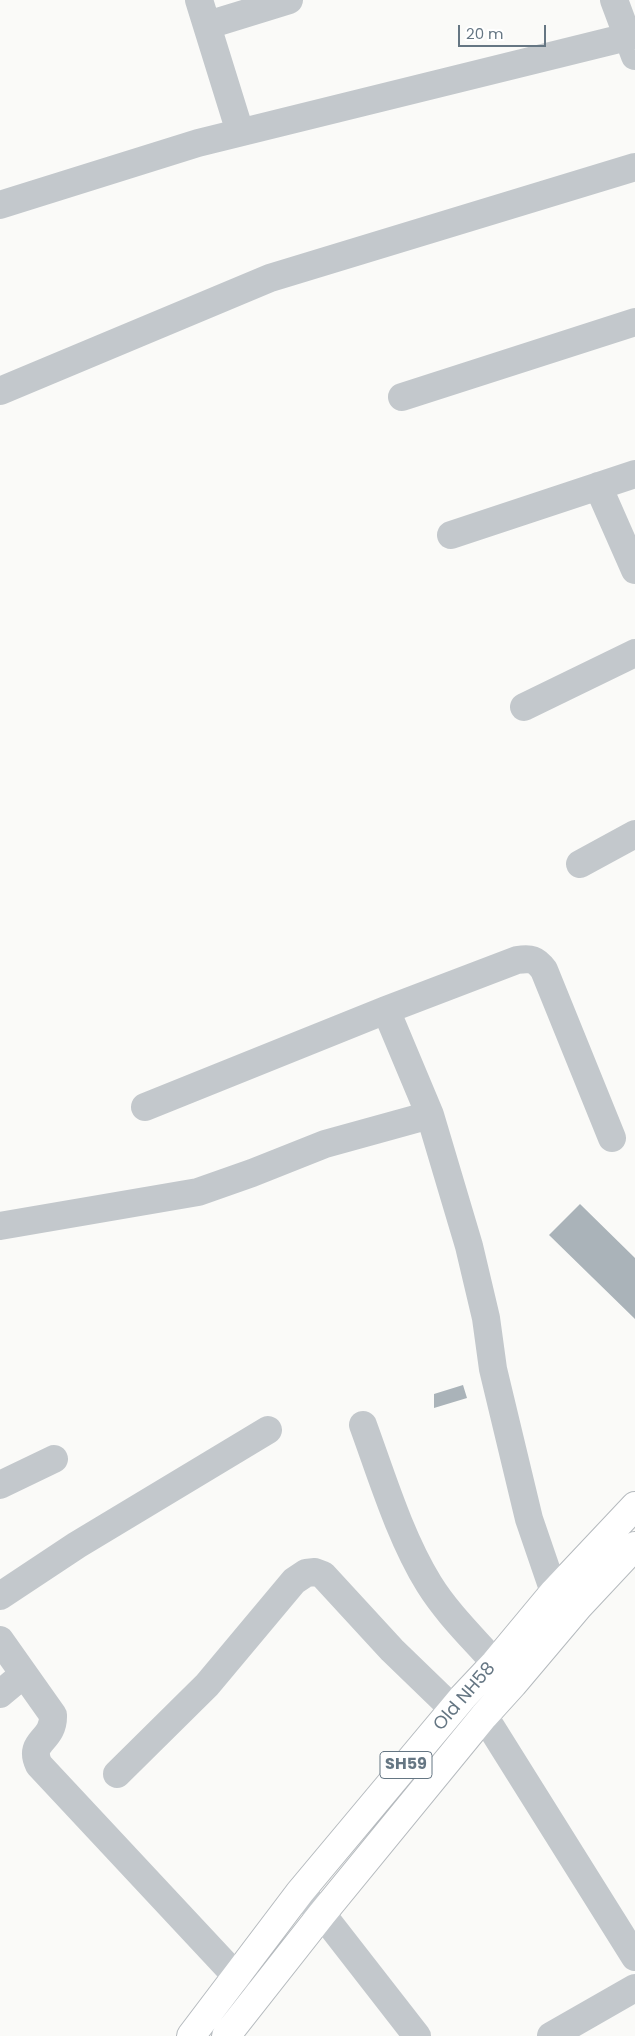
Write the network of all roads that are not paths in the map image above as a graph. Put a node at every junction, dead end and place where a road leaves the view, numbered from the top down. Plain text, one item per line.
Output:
1 (199, 0) edge
2 (289, 0) edge
3 (614, 0) edge
4 (208, 26) junction
5 (633, 42) edge
6 (240, 132) junction
7 (635, 167) edge
8 (0, 205) edge
9 (635, 322) edge
10 (0, 391) edge
11 (402, 397) dead end
12 (635, 474) edge
13 (598, 486) junction
14 (451, 536) dead end
15 (635, 570) edge
16 (635, 653) edge
17 (524, 706) dead end
18 (635, 834) edge
19 (580, 864) dead end
20 (386, 1010) junction
21 (145, 1107) dead end
22 (430, 1115) junction
23 (612, 1138) dead end
24 (0, 1226) edge
25 (363, 1425) dead end
26 (268, 1430) dead end
27 (54, 1459) dead end
28 (0, 1485) edge
29 (635, 1506) edge
30 (600, 1543) junction
31 (627, 1554) edge
32 (554, 1592) junction
33 (0, 1596) edge
34 (0, 1640) edge
35 (495, 1663) junction
36 (24, 1674) junction
37 (0, 1694) edge
38 (453, 1709) junction
39 (484, 1716) junction
40 (117, 1774) dead end
41 (300, 1892) junction
42 (322, 1914) junction
43 (635, 1957) edge
44 (237, 1977) junction
45 (635, 1988) edge
46 (191, 2036) edge
47 (226, 2036) edge
48 (417, 2036) edge
49 (551, 2036) edge

1 - 4 street
2 - 4 street
3 - 5 street
4 - 6 street
5 - 6 street
6 - 8 street
7 - 10 street
9 - 11 street
12 - 13 street
13 - 14 street
13 - 15 street
16 - 17 street
18 - 19 street
20 - 21 street
20 - 22 street
20 - 23 street
22 - 24 street
22 - 32 street
25 - 35 street
26 - 33 street
27 - 28 street
29 - 30 main road, Old NH58 / SH59
30 - 31 main road
30 - 32 main road, Old NH58 / SH59
31 - 39 main road, Old NH58 / SH59
32 - 35 main road, Old NH58 / SH59
34 - 36 street
35 - 38 main road, Old NH58 / SH59
36 - 37 street
36 - 44 street
38 - 40 street
38 - 41 main road, Old NH58 / SH59
39 - 42 main road, Old NH58 / SH59
39 - 43 street
41 - 42 street
41 - 44 main road, Old NH58 / SH59
42 - 47 main road, Old NH58 / SH59
42 - 48 street
44 - 46 main road, Old NH58 / SH59
45 - 49 street

